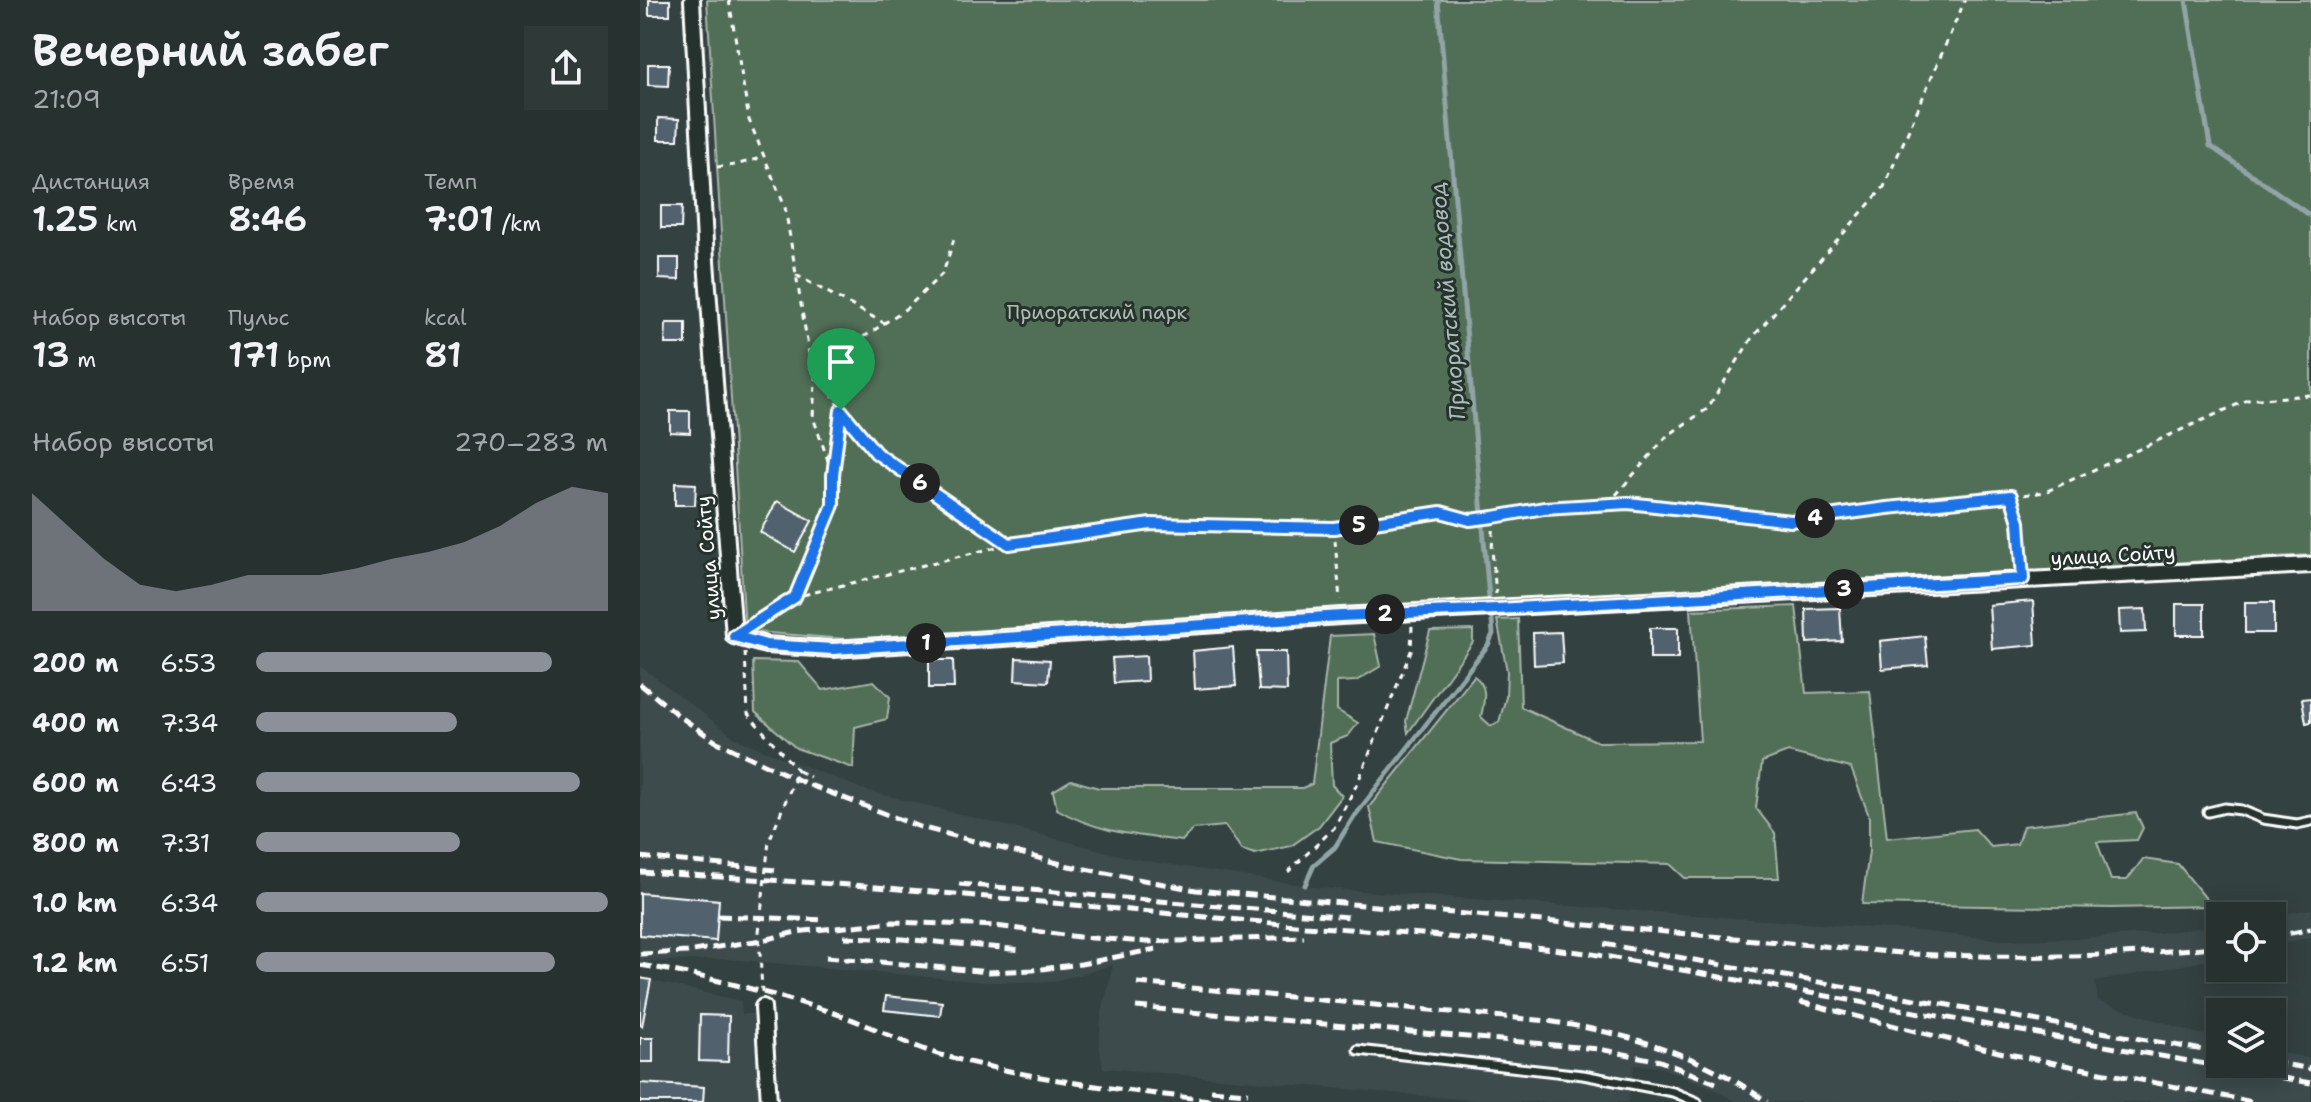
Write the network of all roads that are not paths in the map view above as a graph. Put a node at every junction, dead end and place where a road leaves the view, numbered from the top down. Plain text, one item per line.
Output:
1 (692, 0) edge
2 (2311, 565) edge
3 (2208, 812) dead end
4 (2311, 821) edge
5 (763, 1007) road end
6 (1358, 1050) dead end
7 (769, 1102) edge
8 (1697, 1102) edge

1 - 2 street, улица Сойту
3 - 4 lane
5 - 7 street
6 - 8 lane

